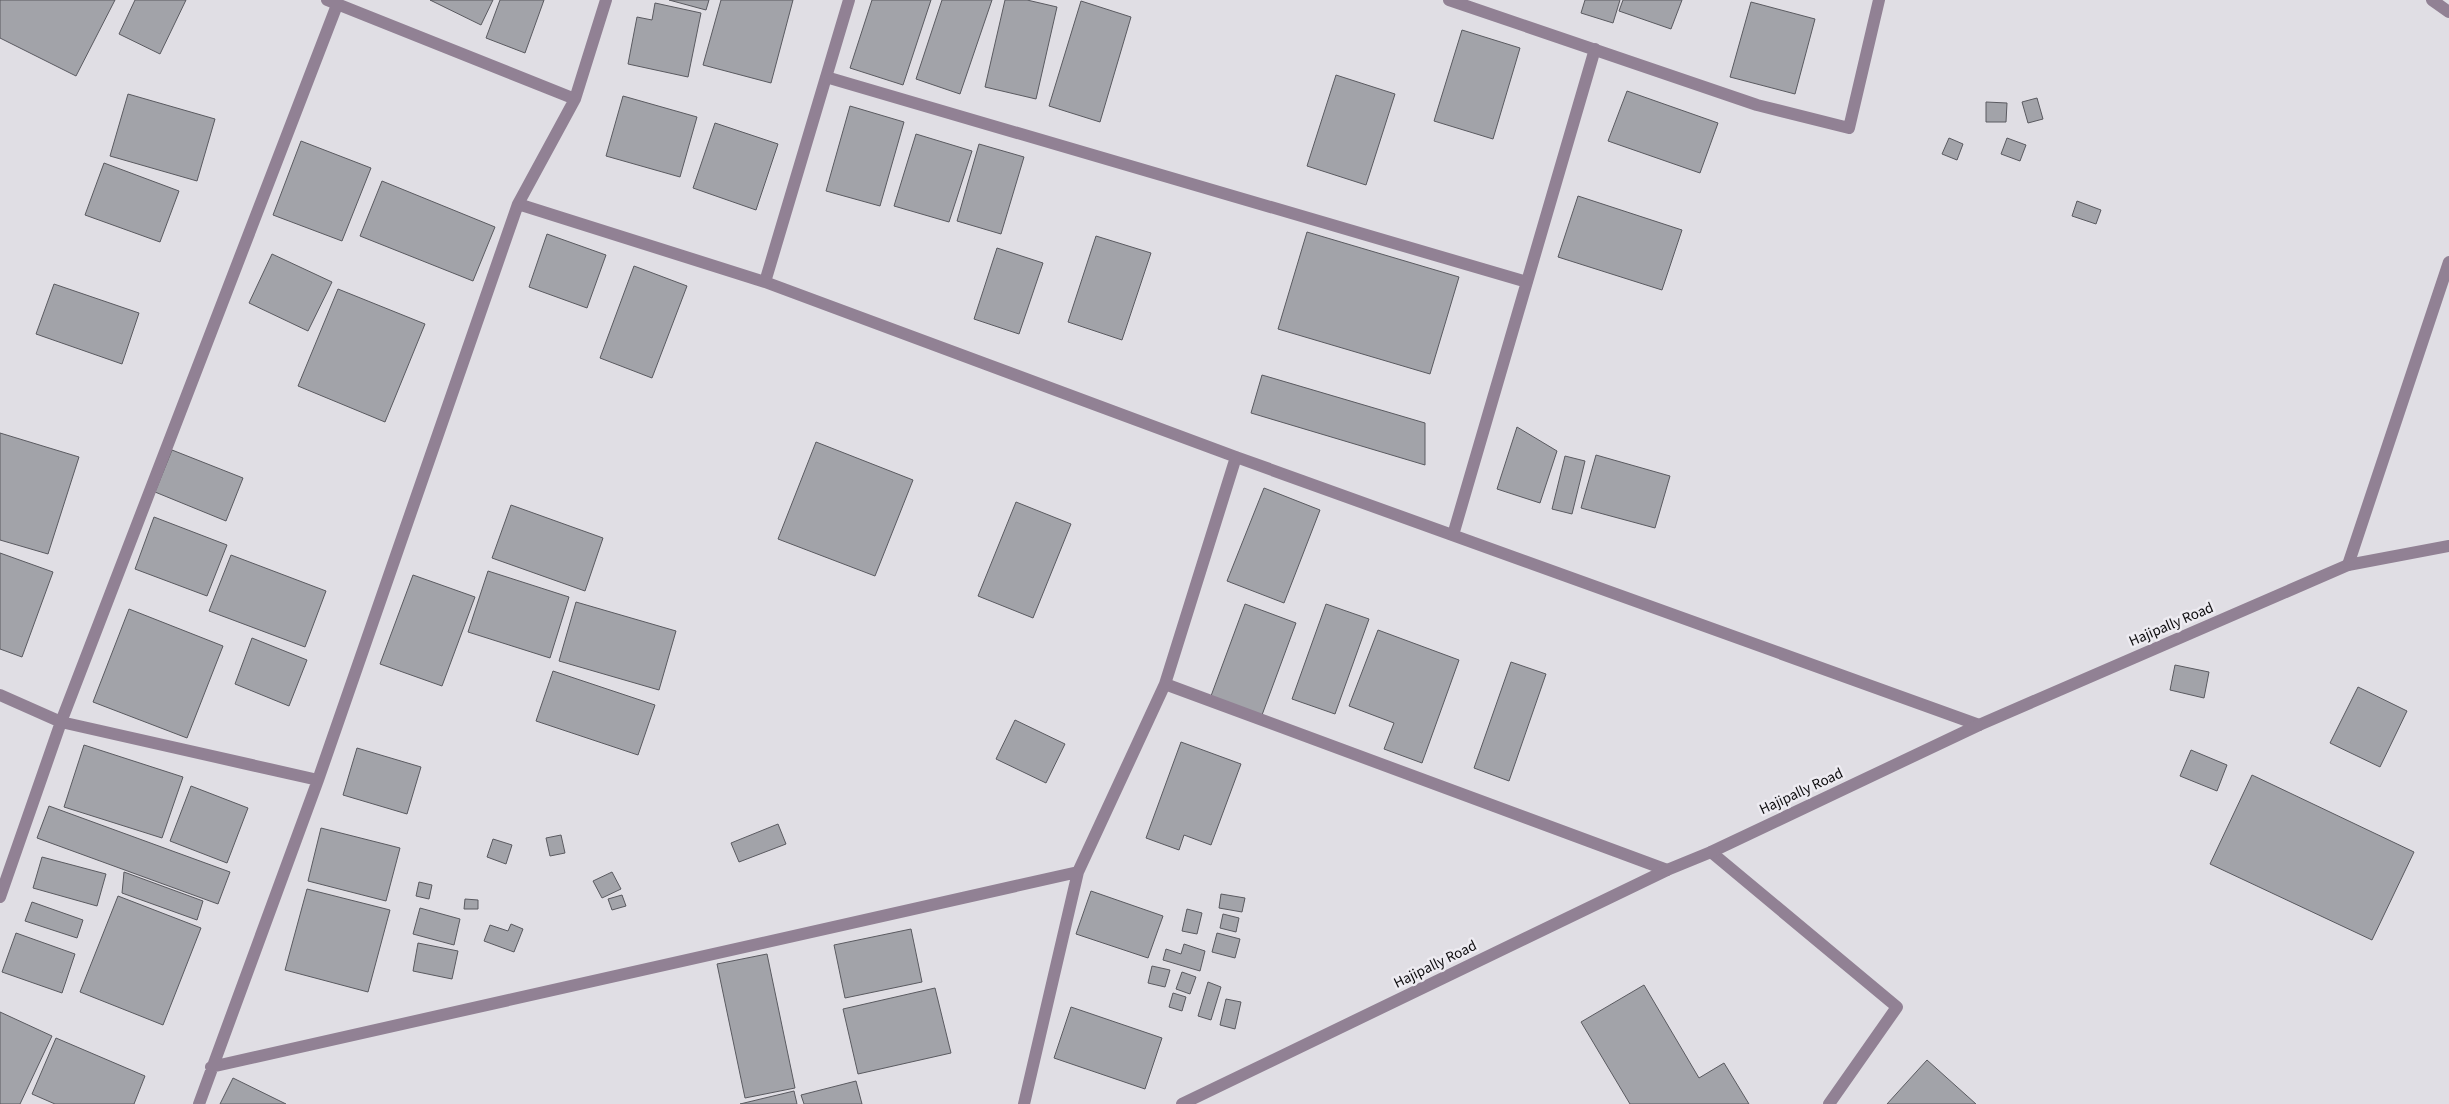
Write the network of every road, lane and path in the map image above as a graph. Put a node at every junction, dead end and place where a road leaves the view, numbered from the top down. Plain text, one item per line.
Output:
1 (606, 0) edge
2 (849, 0) edge
3 (1449, 0) edge
4 (1879, 0) edge
5 (2432, 0) edge
6 (332, 2) edge
7 (2449, 12) edge
8 (1595, 50) junction
9 (826, 78) junction
10 (575, 99) junction
11 (518, 204) junction
12 (2449, 262) edge
13 (765, 282) junction
14 (1527, 282) junction
15 (1236, 458) junction
16 (1452, 535) junction
17 (2449, 546) edge
18 (2348, 565) junction
19 (1165, 684) junction
20 (0, 695) edge
21 (61, 722) junction
22 (1979, 725) junction
23 (318, 780) junction
24 (1711, 852) junction
25 (1668, 870) junction
26 (1078, 872) junction
27 (0, 897) edge
28 (211, 1067) junction
29 (199, 1104) edge
30 (1024, 1104) edge
31 (1182, 1104) edge
32 (1829, 1104) edge

1 - 10 street
2 - 9 street
3 - 8 street
4 - 8 street
5 - 7 street
6 - 10 street
6 - 21 street
8 - 14 street
9 - 13 street
9 - 14 street
10 - 11 street
11 - 13 street
11 - 23 street
12 - 18 street
13 - 15 street
14 - 16 street
15 - 16 street
15 - 19 street
16 - 22 street
17 - 18 street, Hajipally Road
18 - 22 street, Hajipally Road
19 - 25 street
19 - 26 street
20 - 21 street
21 - 23 street
21 - 27 street
22 - 24 street, Hajipally Road
23 - 28 street
24 - 25 street, Hajipally Road
24 - 32 street
25 - 31 street, Hajipally Road
26 - 28 street
26 - 30 street
28 - 29 street

